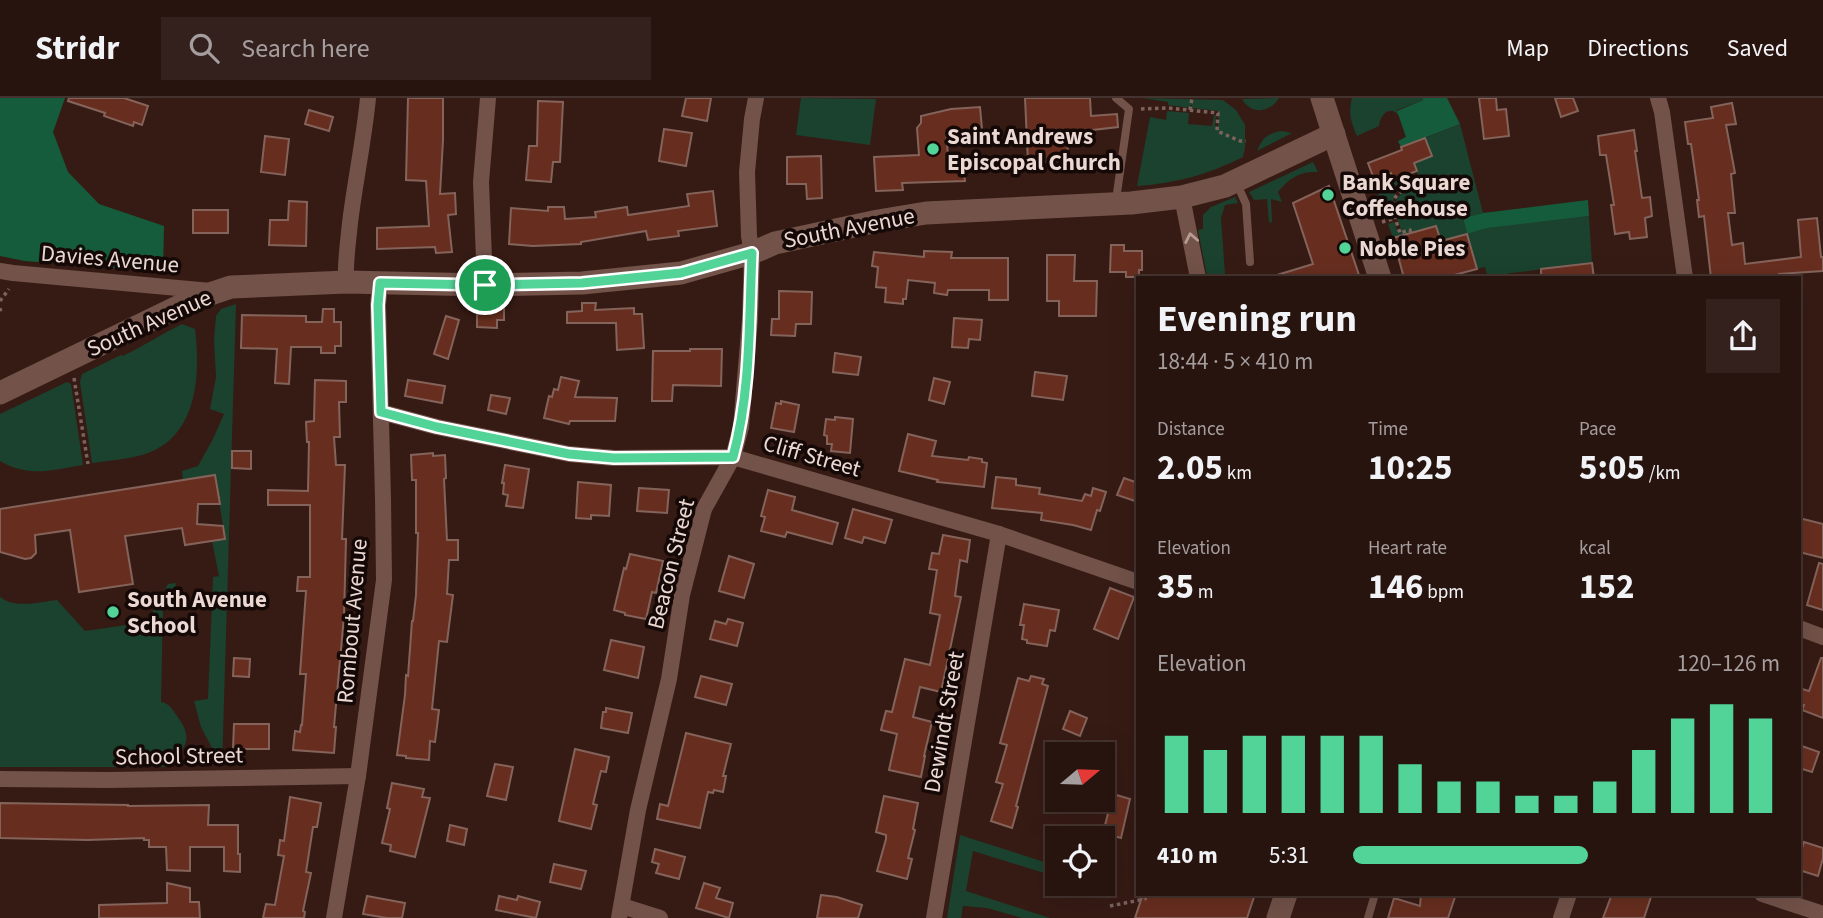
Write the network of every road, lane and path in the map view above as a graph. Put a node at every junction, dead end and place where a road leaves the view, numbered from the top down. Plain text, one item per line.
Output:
1 (368, 98) edge
2 (488, 98) edge
3 (756, 98) edge
4 (1116, 98) edge
5 (1192, 98) edge
6 (1322, 98) edge
7 (1658, 98) edge
8 (1129, 109) junction
9 (1190, 110) junction
10 (1334, 134) junction
11 (1246, 141) dead end
12 (1409, 174) dead end
13 (1236, 181) junction
14 (1182, 197) junction
15 (1115, 203) junction
16 (1395, 218) junction
17 (1387, 221) dead end
18 (1411, 233) dead end
19 (752, 253) junction
20 (1250, 262) dead end
21 (0, 271) edge
22 (1198, 276) edge
23 (1379, 276) edge
24 (1685, 276) edge
25 (346, 282) junction
26 (380, 283) junction
27 (485, 285) junction
28 (10, 286) dead end
29 (217, 292) junction
30 (0, 301) edge
31 (74, 376) dead end
32 (0, 393) edge
33 (381, 412) junction
34 (733, 457) junction
35 (88, 464) dead end
36 (999, 534) junction
37 (1136, 581) edge
38 (1801, 629) edge
39 (1823, 637) edge
40 (358, 776) junction
41 (0, 779) edge
42 (1146, 896) edge
43 (1285, 896) edge
44 (1374, 896) edge
45 (1568, 896) edge
46 (1768, 896) edge
47 (1110, 906) dead end
48 (620, 912) edge
49 (1823, 914) edge
50 (334, 918) edge
51 (660, 918) edge
52 (934, 918) edge
53 (1278, 918) edge
54 (1367, 918) edge
55 (1561, 918) edge

1 - 25 street
2 - 27 street
3 - 19 street, Beacon Street
4 - 8 lane
5 - 9 path
6 - 10 street
7 - 24 street
8 - 9 path
8 - 15 lane
9 - 11 path
10 - 13 street, South Avenue
10 - 23 street
12 - 16 path
13 - 14 street, South Avenue
13 - 20 lane
14 - 15 street, South Avenue
22 -> 14 street
15 - 19 street, South Avenue
16 - 17 path
16 - 18 path
19 - 27 street, South Avenue
19 - 34 street, Beacon Street
21 - 29 street, Davies Avenue
25 - 26 street, South Avenue
25 - 29 street, South Avenue
26 - 27 street, South Avenue
26 - 33 street, Rombout Avenue
28 - 30 path
29 - 32 street, South Avenue
31 - 35 path
33 - 34 street, Cliff Street
33 - 40 street, Rombout Avenue
34 - 36 street, Cliff Street
34 - 48 street, Beacon Street
36 - 37 street, Cliff Street
36 - 52 street, Dewindt Street
38 - 39 street
40 - 41 street, School Street
40 - 50 street, Rombout Avenue
42 - 47 path
43 - 53 street
44 - 54 lane
45 - 55 street
46 - 49 street
48 - 51 street

